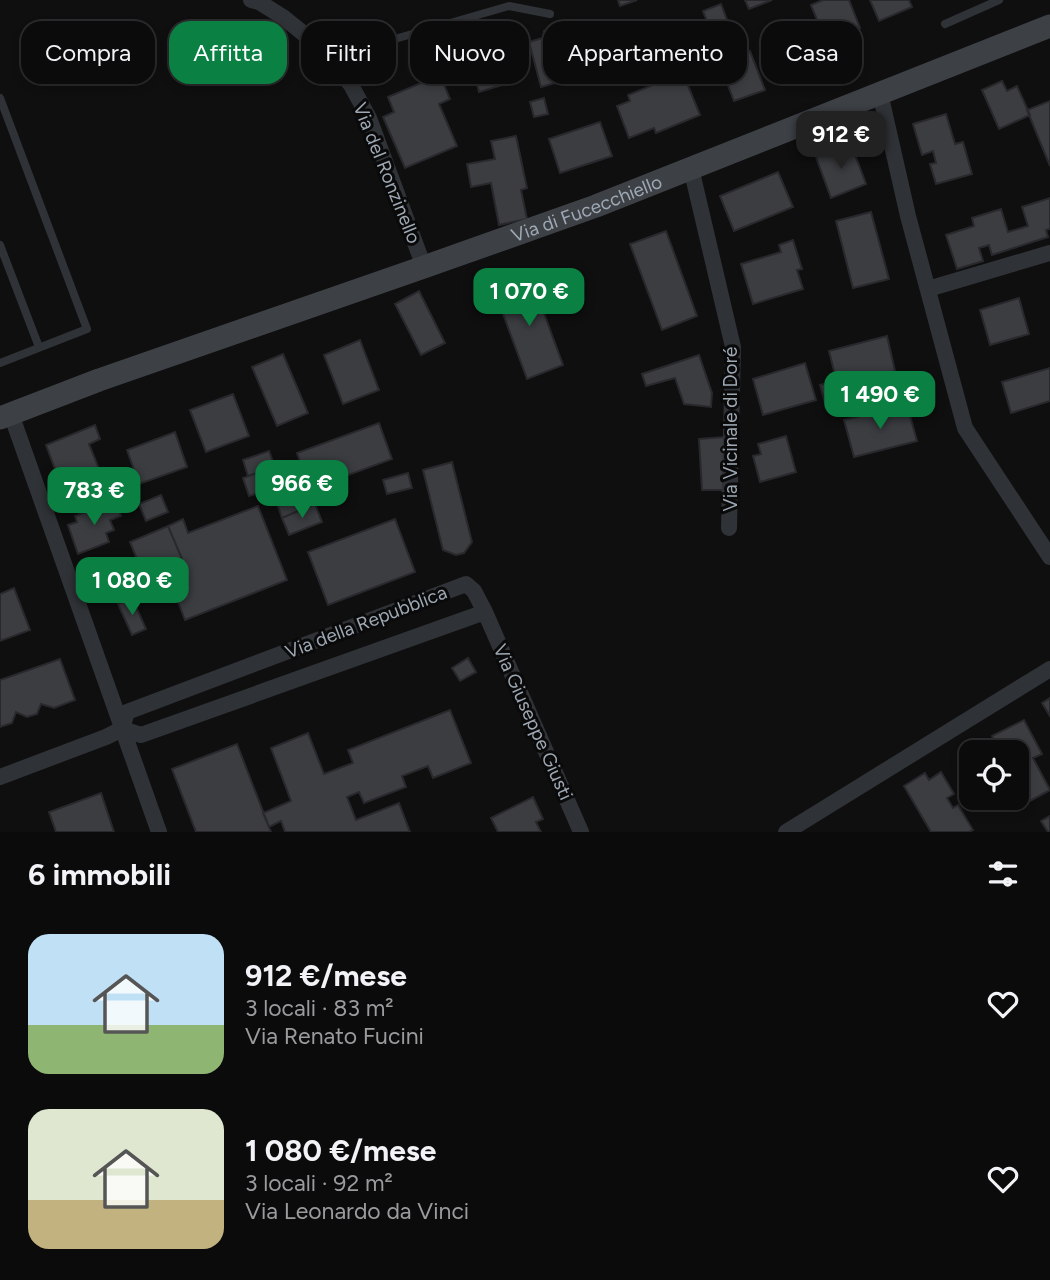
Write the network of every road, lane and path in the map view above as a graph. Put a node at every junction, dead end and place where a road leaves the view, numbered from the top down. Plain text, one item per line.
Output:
1 (251, 0) edge
2 (999, 0) edge
3 (550, 14) dead end
4 (944, 24) dead end
5 (1050, 26) edge
6 (301, 32) edge
7 (396, 39) edge
8 (350, 84) edge
9 (880, 93) junction
10 (0, 98) edge
11 (691, 168) junction
12 (0, 245) edge
13 (1050, 253) edge
14 (424, 267) junction
15 (928, 289) junction
16 (39, 347) junction
17 (0, 363) edge
18 (5, 416) edge
19 (729, 528) dead end
20 (1050, 557) edge
21 (485, 612) junction
22 (1050, 669) edge
23 (122, 729) junction
24 (0, 777) edge
25 (159, 832) edge
26 (581, 832) edge
27 (786, 832) edge

1 - 6 street, Via del Ronzinello
2 - 4 lane
3 - 7 lane
5 - 9 main road, Via di Fucecchiello
8 - 14 street, Via del Ronzinello
9 - 11 main road, Via di Fucecchiello
9 - 15 street
10 - 16 lane
11 - 14 main road, Via di Fucecchiello
11 - 19 street, Via Vicinale di Doré
12 - 16 lane
13 - 15 street
14 - 18 main road, Via di Fucecchiello
15 - 20 street
16 - 17 lane
18 - 23 street
21 - 23 street, Via della Repubblica
21 - 23 street, Via della Repubblica
21 - 26 street, Via Giuseppe Giusti
22 - 27 street
23 - 24 street
23 - 25 street

